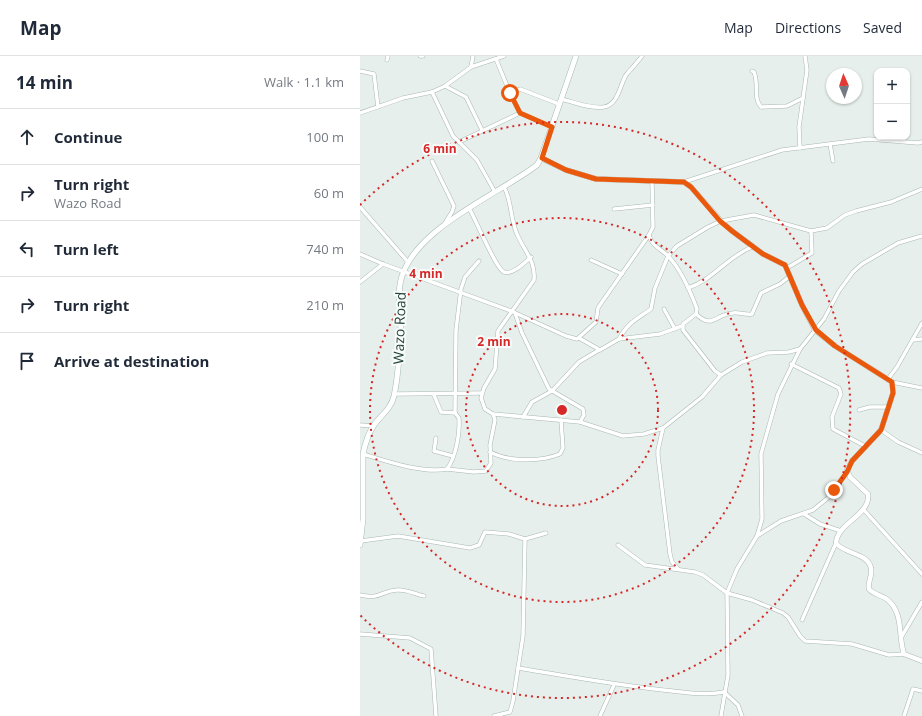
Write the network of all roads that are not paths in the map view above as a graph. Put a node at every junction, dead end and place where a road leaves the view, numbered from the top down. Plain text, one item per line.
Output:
1 (420, 56) edge
2 (423, 56) edge
3 (473, 56) edge
4 (504, 56) edge
5 (576, 56) edge
6 (642, 56) edge
7 (805, 56) edge
8 (496, 59) junction
9 (471, 67) junction
10 (360, 71) edge
11 (752, 71) dead end
12 (445, 86) junction
13 (432, 92) junction
14 (510, 93) junction
15 (803, 98) junction
16 (560, 102) junction
17 (378, 107) junction
18 (360, 113) edge
19 (520, 113) junction
20 (552, 127) junction
21 (482, 130) junction
22 (459, 142) junction
23 (922, 142) edge
24 (830, 144) junction
25 (800, 148) junction
26 (542, 158) junction
27 (432, 161) dead end
28 (833, 161) dead end
29 (652, 181) junction
30 (684, 182) junction
31 (504, 187) junction
32 (922, 188) edge
33 (496, 192) junction
34 (653, 205) junction
35 (360, 207) edge
36 (470, 208) junction
37 (614, 209) dead end
38 (720, 221) junction
39 (445, 224) junction
40 (811, 231) junction
41 (650, 235) junction
42 (922, 236) edge
43 (752, 247) junction
44 (360, 254) edge
45 (668, 256) junction
46 (531, 258) junction
47 (591, 260) dead end
48 (479, 261) dead end
49 (408, 262) junction
50 (382, 264) junction
51 (787, 268) junction
52 (403, 272) junction
53 (622, 274) junction
54 (790, 276) junction
55 (360, 282) edge
56 (688, 288) junction
57 (460, 293) junction
58 (664, 309) dead end
59 (513, 312) junction
60 (696, 314) junction
61 (922, 324) edge
62 (682, 326) junction
63 (675, 329) junction
64 (816, 330) junction
65 (579, 338) junction
66 (619, 338) junction
67 (922, 339) edge
68 (913, 340) junction
69 (800, 349) junction
70 (599, 350) junction
71 (792, 364) junction
72 (721, 376) junction
73 (890, 380) junction
74 (922, 388) edge
75 (550, 390) junction
76 (482, 393) junction
77 (395, 394) junction
78 (456, 394) junction
79 (434, 395) junction
80 (889, 407) junction
81 (859, 410) dead end
82 (455, 413) junction
83 (493, 414) junction
84 (500, 415) junction
85 (523, 417) junction
86 (495, 420) junction
87 (561, 420) junction
88 (580, 422) junction
89 (360, 425) edge
90 (373, 426) junction
91 (663, 428) junction
92 (881, 430) junction
93 (436, 438) dead end
94 (865, 446) junction
95 (490, 452) junction
96 (922, 453) edge
97 (363, 454) junction
98 (453, 456) junction
99 (447, 469) junction
100 (847, 472) junction
101 (863, 509) junction
102 (804, 514) junction
103 (841, 531) junction
104 (546, 533) dead end
105 (757, 536) junction
106 (525, 539) junction
107 (361, 543) edge
108 (836, 543) junction
109 (618, 544) dead end
110 (678, 569) junction
111 (922, 574) edge
112 (727, 593) junction
113 (360, 595) edge
114 (424, 596) dead end
115 (922, 602) edge
116 (802, 620) dead end
117 (360, 634) edge
118 (902, 636) junction
119 (904, 654) junction
120 (922, 661) edge
121 (518, 668) junction
122 (614, 685) junction
123 (922, 691) edge
124 (724, 692) junction
125 (510, 714) edge
126 (436, 716) edge
127 (494, 716) edge
128 (600, 716) edge
129 (721, 716) edge
130 (742, 716) edge
131 (904, 716) edge

1 - 2 street
3 - 9 street
4 - 8 street
5 - 16 main road, Wazo Road
6 - 16 street
7 - 15 street
8 - 9 street
8 - 14 street
9 - 12 street
10 - 17 street
11 - 15 street
12 - 13 street
12 - 21 street
13 - 17 street
13 - 22 street
14 - 16 street
14 - 19 street
15 - 25 street
16 - 20 main road, Wazo Road
17 - 18 street
19 - 20 street
19 - 21 street
20 - 26 main road, Wazo Road
21 - 22 street
22 - 33 street
23 - 24 street
24 - 25 street
24 - 28 street
25 - 30 street
26 - 29 street
26 - 31 main road, Wazo Road
27 - 39 street
29 - 30 street
29 - 34 street
30 - 38 street
31 - 33 main road, Wazo Road
31 - 46 street
32 - 40 street
33 - 36 main road, Wazo Road
34 - 37 street
34 - 41 street
35 - 49 street
36 - 39 main road, Wazo Road
36 - 46 street
38 - 40 street
38 - 43 street
38 - 45 street
39 - 49 main road, Wazo Road
40 - 51 street
41 - 45 street
41 - 53 street
42 - 64 street
43 - 51 street
43 - 56 street
44 - 50 street
45 - 56 street
45 - 66 street
46 - 59 street
47 - 53 street
48 - 57 street
49 - 52 main road, Wazo Road
50 - 52 street
50 - 55 street
51 - 54 street
52 - 57 street
52 - 77 main road, Wazo Road
53 - 65 street
54 - 60 street
54 - 64 street
56 - 60 street
57 - 59 street
57 - 78 street
58 - 63 street
59 - 65 street
59 - 75 street
59 - 76 street
60 - 62 street
61 - 68 street
62 - 63 street
62 - 72 street
63 - 66 street
64 - 69 street
64 - 73 street
65 - 70 street
66 - 70 street
67 - 68 street
68 - 73 street
69 - 71 street
69 - 72 street
70 - 75 street
71 - 94 street
71 - 105 street
72 - 91 street
73 - 74 street
73 - 80 street
75 - 85 street
75 - 88 street
76 - 78 street
76 - 83 street
77 - 79 street
77 - 90 main road, Wazo Road
78 - 79 street
78 - 82 street
79 - 82 street
80 - 81 street
80 - 92 street
82 - 98 street
83 - 84 street
83 - 86 street
84 - 85 street
84 - 86 street
85 - 87 street
86 - 95 street
87 - 88 street
87 - 95 street
88 - 91 street
89 - 90 street
90 - 97 main road, Wazo Road
91 - 110 street
92 - 94 street
92 - 96 street
93 - 98 street
94 - 100 street
95 - 99 street
97 - 99 street
97 - 107 main road, Wazo Road
98 - 99 street
100 - 101 street
100 - 102 street
101 - 103 street
101 - 111 street
102 - 103 street
102 - 105 street
103 - 108 street
104 - 106 street
105 - 112 street
106 - 107 street
106 - 121 street
108 - 116 street
108 - 118 street
109 - 110 street
110 - 112 street
112 - 119 street
112 - 124 street
113 - 114 street
115 - 118 street
117 - 126 street
118 - 119 street
119 - 120 street
121 - 122 street
121 - 125 street
122 - 124 street
122 - 128 street
123 - 131 street
124 - 129 street
124 - 130 street
125 - 127 street

